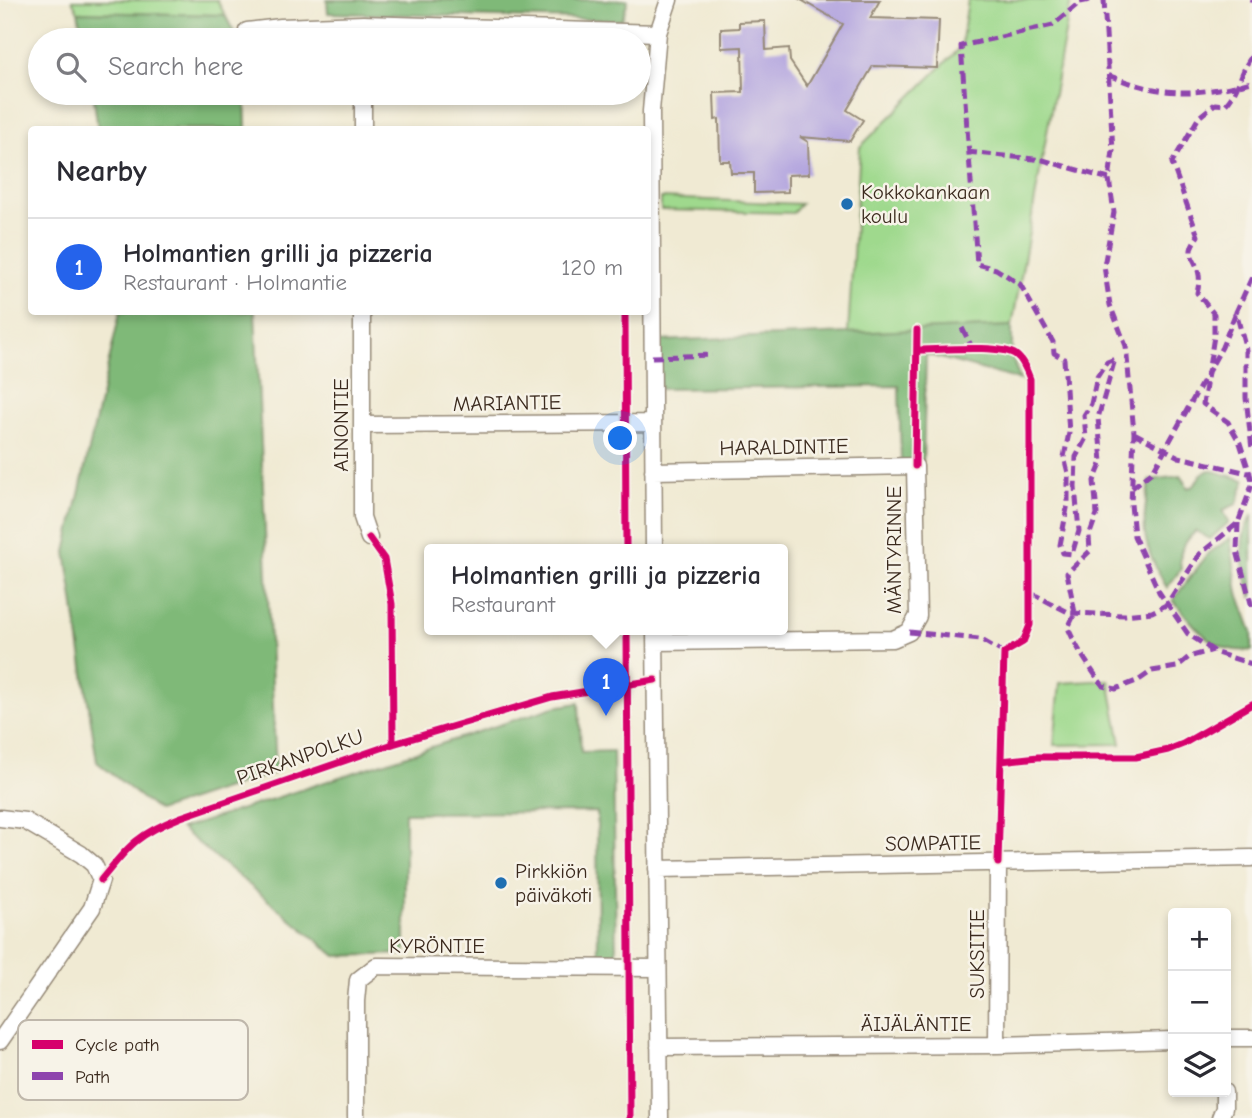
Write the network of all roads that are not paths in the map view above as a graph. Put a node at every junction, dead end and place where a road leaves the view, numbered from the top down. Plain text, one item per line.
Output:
1 (669, 0) edge
2 (272, 28) edge
3 (297, 28) edge
4 (651, 33) edge
5 (658, 33) junction
6 (363, 105) edge
7 (363, 126) edge
8 (651, 145) edge
9 (362, 315) edge
10 (651, 315) edge
11 (653, 423) junction
12 (362, 425) junction
13 (915, 466) joint
14 (653, 471) junction
15 (369, 538) dead end
16 (654, 544) edge
17 (655, 636) edge
18 (0, 818) edge
19 (1252, 858) edge
20 (998, 863) junction
21 (657, 869) junction
22 (658, 968) junction
23 (1231, 1038) edge
24 (1252, 1038) edge
25 (1168, 1040) edge
26 (0, 1041) edge
27 (997, 1045) junction
28 (659, 1047) junction
29 (1224, 1097) edge
30 (356, 1118) edge
31 (660, 1118) edge
32 (1220, 1118) edge

1 - 5 street
2 - 3 street
4 - 5 street
5 - 8 street
6 - 7 street
9 - 12 street, AINONTIE
10 - 11 street
11 - 12 street, MARIANTIE
11 - 14 street
12 - 15 street, AINONTIE
13 - 14 street, HARALDINTIE
13 - 17 street, MÄNTYRINNE
14 - 16 street
17 - 21 street
18 - 26 street
19 - 20 street, SOMPATIE
20 - 21 street, SOMPATIE
20 - 27 street, SUKSITIE
21 - 22 street
22 - 28 street
22 - 30 street, KYRÖNTIE
23 - 24 street
25 - 27 street, ÄIJÄLÄNTIE
27 - 28 street, ÄIJÄLÄNTIE
28 - 31 street
29 - 32 street

